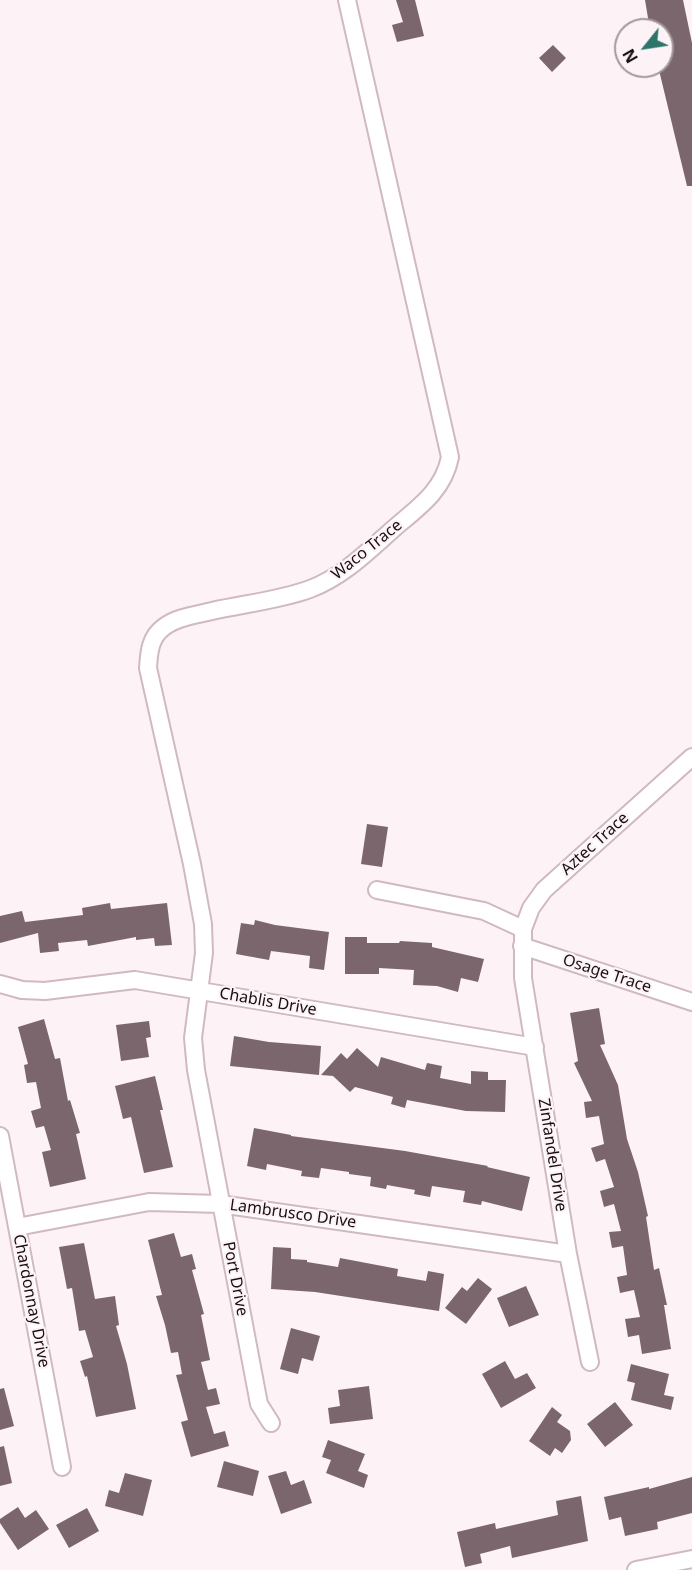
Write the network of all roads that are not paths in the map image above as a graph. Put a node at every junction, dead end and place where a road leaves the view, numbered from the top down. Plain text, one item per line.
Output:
1 (347, 0) edge
2 (692, 756) edge
3 (377, 890) dead end
4 (523, 929) junction
5 (522, 946) junction
6 (0, 984) edge
7 (198, 990) junction
8 (692, 1002) edge
9 (535, 1047) junction
10 (0, 1136) edge
11 (220, 1204) junction
12 (17, 1227) junction
13 (568, 1254) junction
14 (590, 1362) dead end
15 (271, 1423) dead end
16 (62, 1467) dead end
17 (692, 1559) edge
18 (636, 1570) edge

1 - 7 street, Waco Trace
2 - 4 street, Aztec Trace
3 - 4 street
4 - 5 street, Aztec Trace
5 - 8 street, Osage Trace
5 - 9 street, Zinfandel Drive
6 - 7 street, Chablis Drive
7 - 9 street, Chablis Drive
7 - 11 street, Port Drive
9 - 13 street, Zinfandel Drive
10 - 12 street, Chardonnay Drive
11 - 12 street, Lambrusco Drive
11 - 13 street, Lambrusco Drive
11 - 15 street, Port Drive
12 - 16 street, Chardonnay Drive
13 - 14 street, Zinfandel Drive
17 - 18 street

